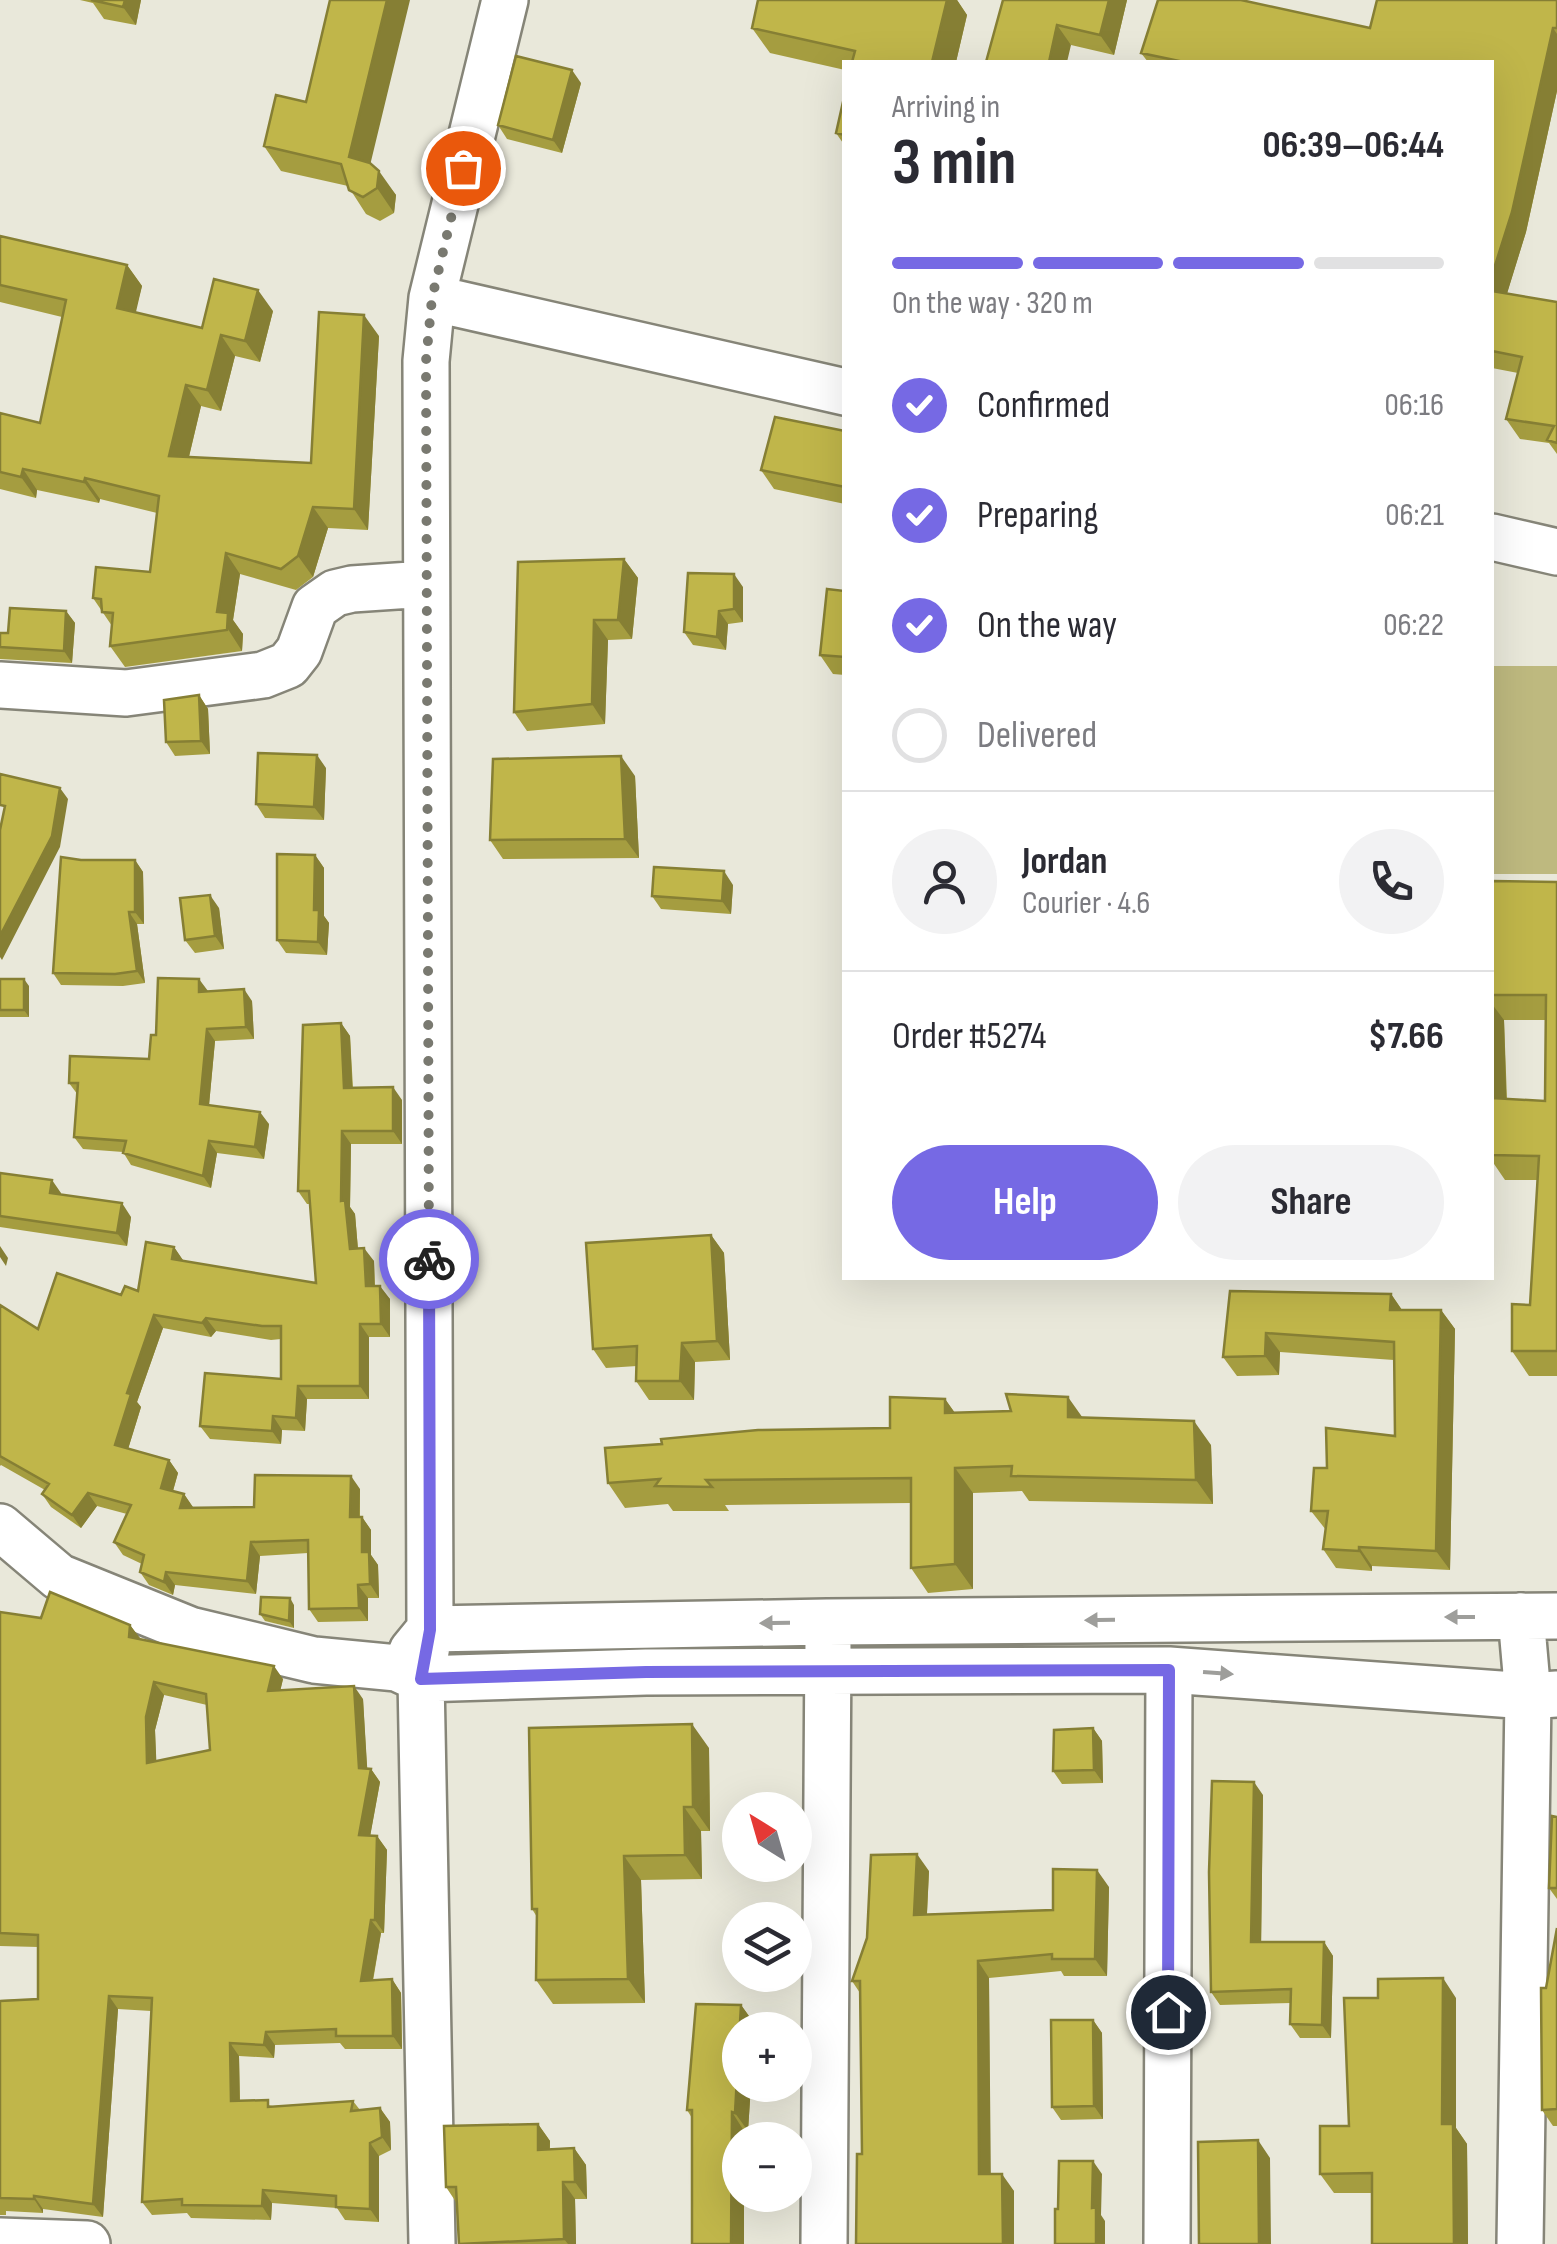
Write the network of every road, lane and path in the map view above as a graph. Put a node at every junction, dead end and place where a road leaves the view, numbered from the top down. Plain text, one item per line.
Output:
1 (505, 0) edge
2 (432, 298) junction
3 (842, 391) edge
4 (1494, 538) edge
5 (1557, 552) edge
6 (426, 584) junction
7 (0, 685) edge
8 (0, 1526) edge
9 (1539, 1616) edge
10 (827, 1622) junction
11 (430, 1630) junction
12 (1169, 1670) junction
13 (830, 1672) junction
14 (409, 1674) junction
15 (1543, 1695) edge
16 (1533, 2232) edge
17 (0, 2242) edge
18 (86, 2244) edge
19 (432, 2244) edge
20 (824, 2244) edge
21 (1167, 2244) edge

1 - 2 street
2 - 3 street
2 - 6 street
4 - 5 street
6 - 7 street
6 - 11 street
8 - 14 street
9 -> 10 street
9 - 15 street
10 -> 11 street
10 - 13 street
11 - 14 street
12 - 13 street
12 -> 15 street
12 - 21 street
13 - 14 street
13 - 20 street
14 - 19 street
15 - 16 street
17 - 18 street

